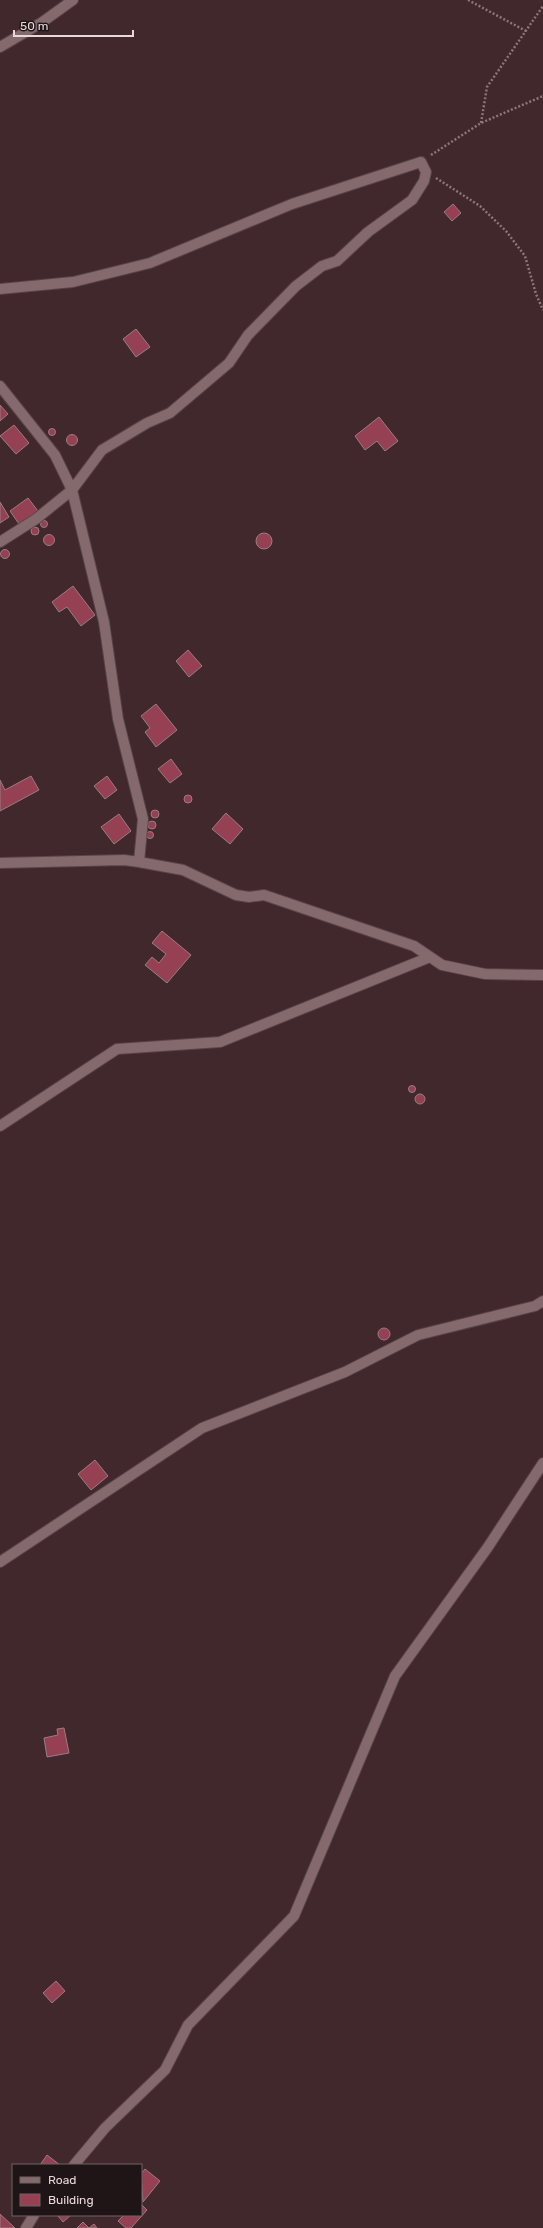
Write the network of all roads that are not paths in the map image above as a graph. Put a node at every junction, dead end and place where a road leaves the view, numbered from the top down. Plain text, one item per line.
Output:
1 (73, 0) edge
2 (0, 47) edge
3 (0, 288) edge
4 (0, 386) edge
5 (72, 490) junction
6 (0, 542) edge
7 (139, 862) junction
8 (0, 863) edge
9 (430, 956) junction
10 (543, 975) edge
11 (0, 1126) edge
12 (543, 1301) edge
13 (543, 1463) edge
14 (0, 1562) edge
15 (75, 2164) edge
16 (33, 2216) edge
17 (26, 2228) edge

1 - 2 street
3 - 5 street
4 - 5 street
5 - 6 street
5 - 7 street
7 - 8 street
7 - 9 street
9 - 10 street
9 - 11 street
12 - 14 street
13 - 15 street
16 - 17 street

